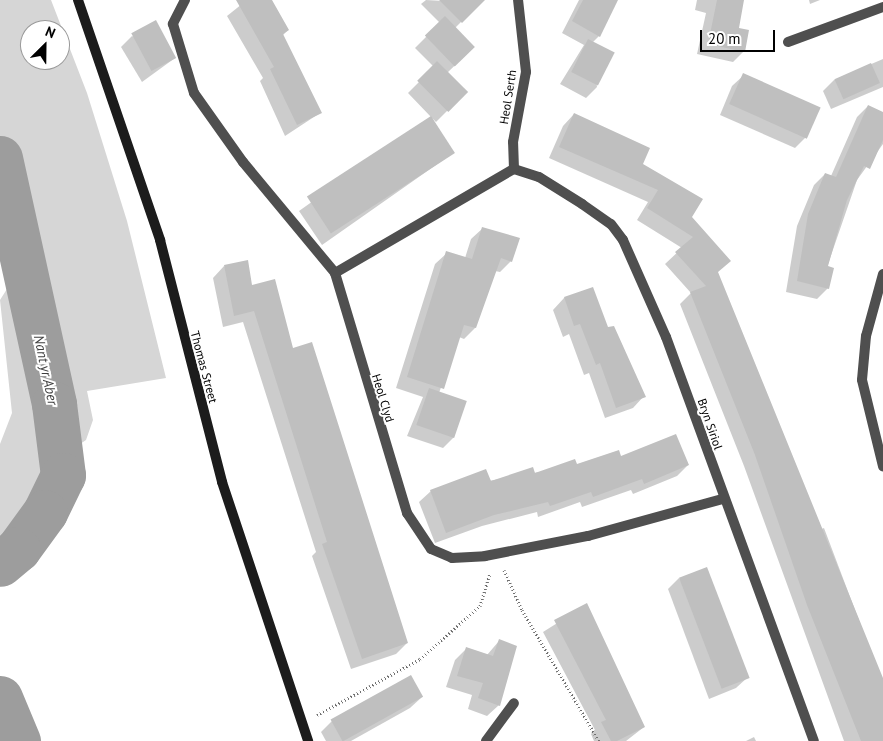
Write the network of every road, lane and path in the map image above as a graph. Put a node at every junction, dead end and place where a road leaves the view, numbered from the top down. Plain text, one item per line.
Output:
1 (78, 0) edge
2 (185, 0) edge
3 (518, 0) edge
4 (883, 7) edge
5 (788, 42) dead end
6 (514, 169) junction
7 (335, 274) junction
8 (883, 274) edge
9 (883, 466) edge
10 (722, 499) junction
11 (497, 554) junction
12 (514, 703) dead end
13 (302, 724) junction
14 (308, 741) edge
15 (486, 741) edge
16 (599, 741) edge
17 (814, 741) edge

1 - 13 main road, Thomas Street
2 - 7 street, Heol Clyd
3 - 6 street, Heol Serth
4 - 5 street
6 - 7 street
6 - 10 street, Bryn Siriol
7 - 11 street, Heol Clyd
8 - 9 street
10 - 11 street, Heol Clyd
10 - 17 street, Bryn Siriol
11 - 13 path
11 - 16 path
12 - 15 street
13 - 14 main road, Thomas Street

